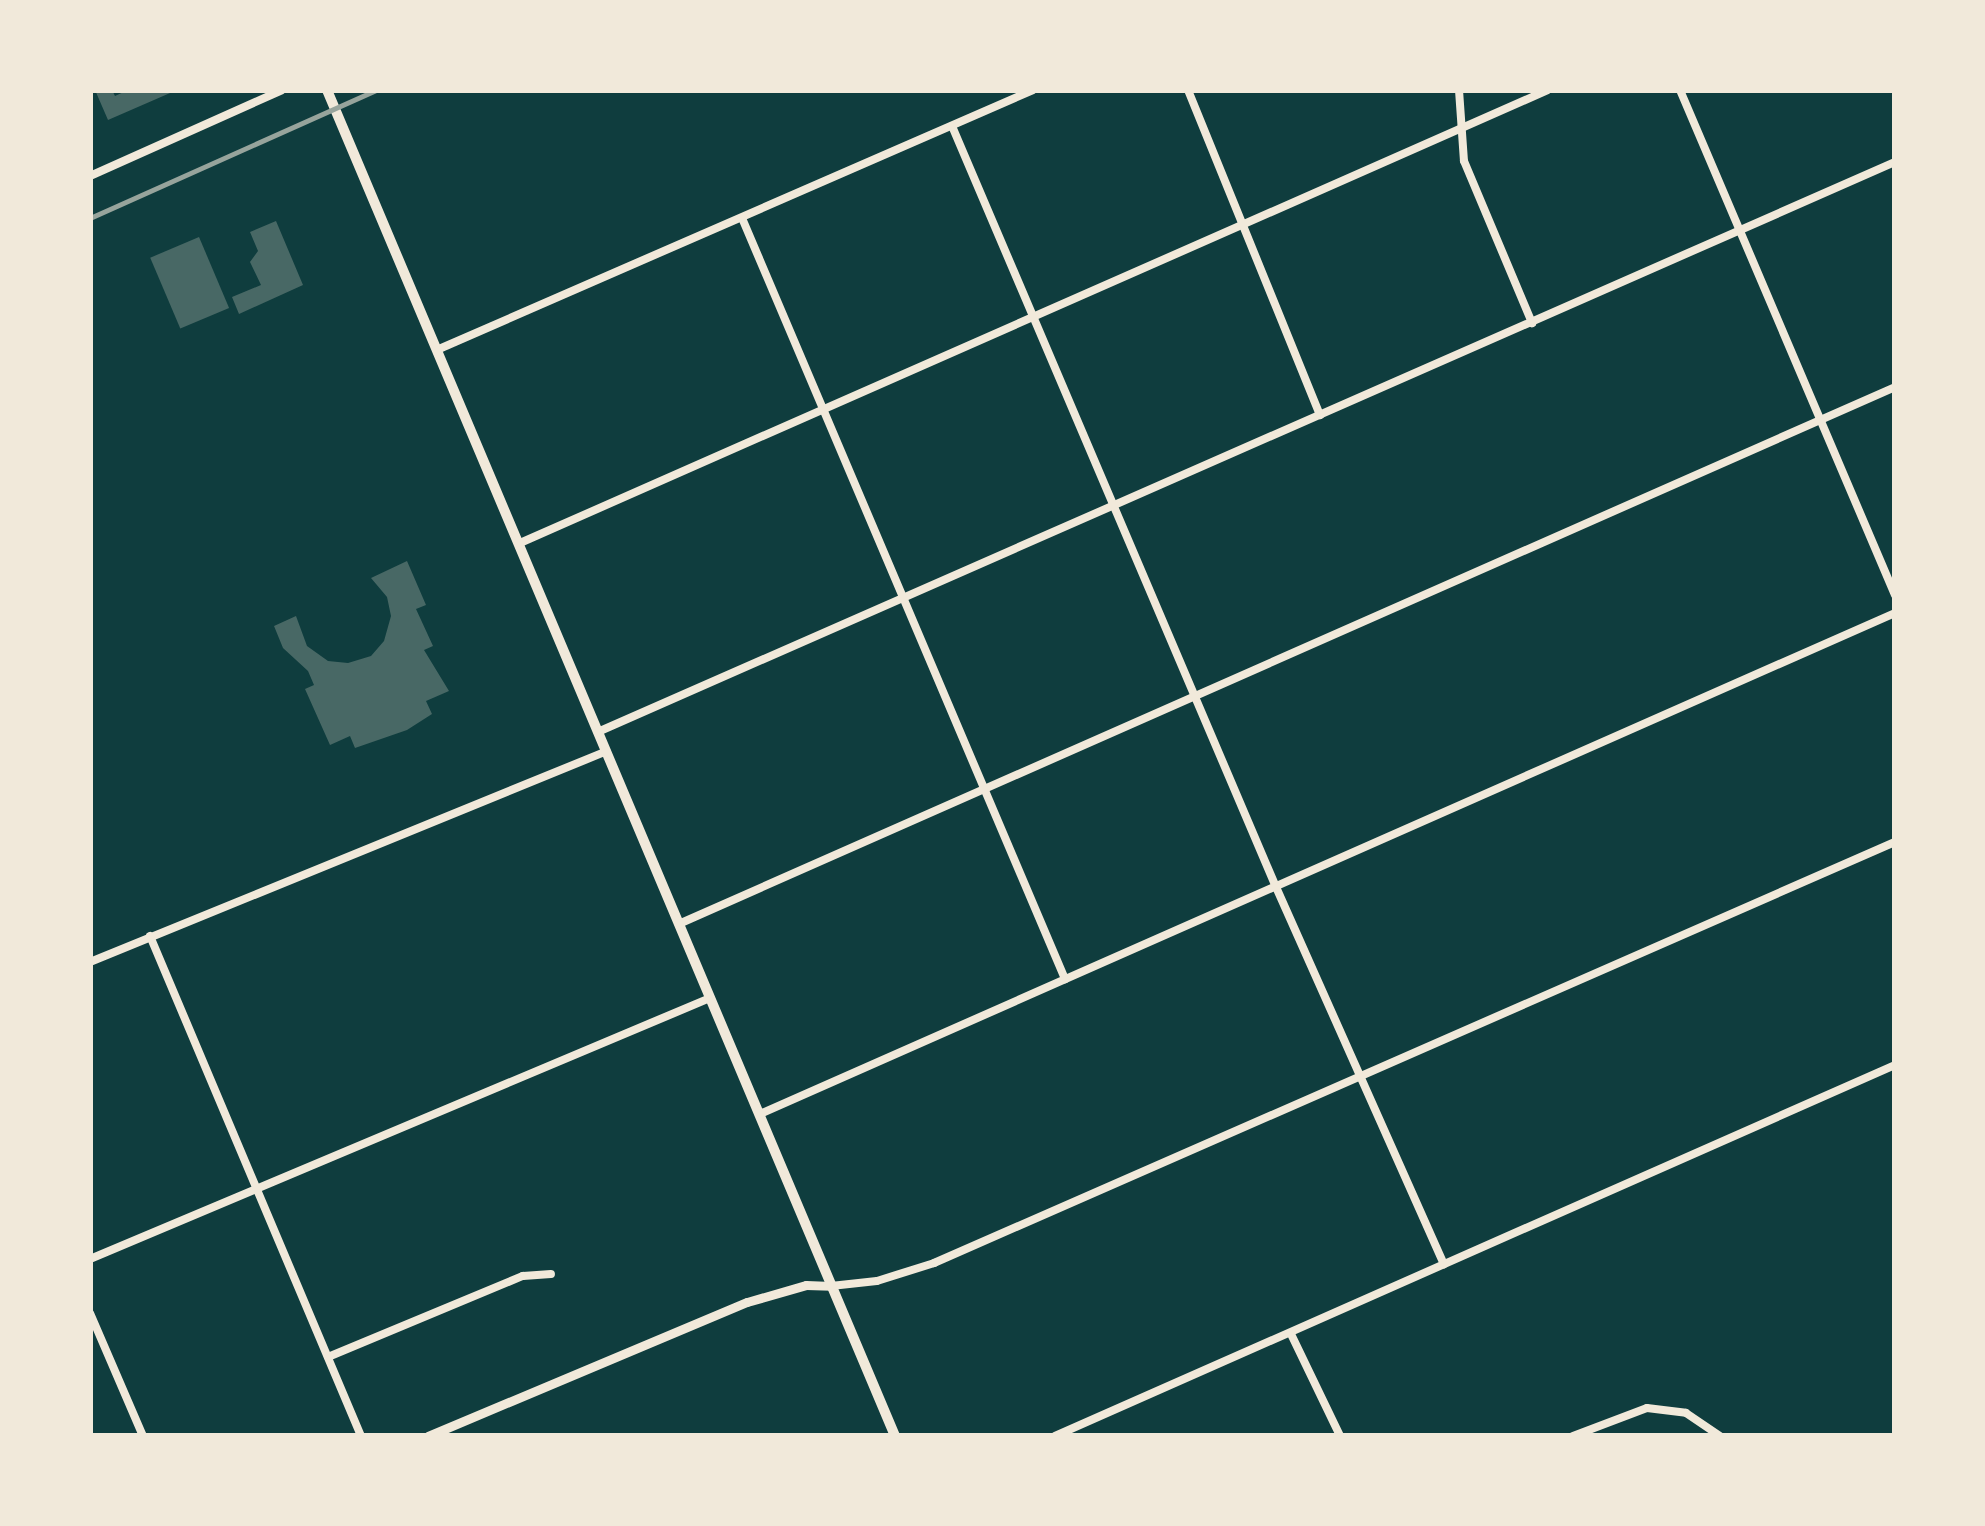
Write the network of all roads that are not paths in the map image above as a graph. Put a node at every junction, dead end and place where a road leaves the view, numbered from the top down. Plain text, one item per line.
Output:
1 (282, 90) edge
2 (331, 90) edge
3 (1033, 90) edge
4 (1188, 90) edge
5 (1459, 90) edge
6 (1548, 90) edge
7 (1680, 90) edge
8 (952, 126) junction
9 (1461, 127) junction
10 (1895, 162) edge
11 (90, 176) edge
12 (742, 218) junction
13 (1243, 225) junction
14 (1739, 232) junction
15 (1034, 316) junction
16 (1532, 323) junction
17 (439, 349) junction
18 (1895, 387) edge
19 (826, 409) junction
20 (1320, 415) junction
21 (1820, 420) junction
22 (1114, 507) junction
23 (520, 543) junction
24 (1895, 595) edge
25 (903, 598) junction
26 (1895, 613) edge
27 (1194, 697) junction
28 (600, 731) junction
29 (608, 751) junction
30 (984, 789) junction
31 (1895, 842) edge
32 (1276, 887) junction
33 (681, 923) junction
34 (150, 937) junction
35 (90, 962) edge
36 (1065, 979) junction
37 (712, 997) junction
38 (1895, 1065) edge
39 (1361, 1076) junction
40 (760, 1114) junction
41 (256, 1187) junction
42 (90, 1259) edge
43 (1444, 1264) junction
44 (551, 1274) dead end
45 (831, 1286) junction
46 (90, 1313) edge
47 (1291, 1334) junction
48 (328, 1357) junction
49 (143, 1436) edge
50 (361, 1436) edge
51 (428, 1436) edge
52 (895, 1436) edge
53 (1055, 1436) edge
54 (1340, 1436) edge
55 (1573, 1436) edge
56 (1720, 1436) edge

1 - 11 street
2 - 17 main road
3 - 8 street
4 - 13 street
5 - 9 street
6 - 9 street
7 - 14 street
8 - 12 street
8 - 15 street
9 - 13 street
9 - 16 street
10 - 14 street
12 - 17 street
12 - 19 street
13 - 15 street
13 - 20 street
14 - 16 street
14 - 21 street
15 - 19 street
15 - 22 street
16 - 20 street
17 - 23 main road
18 - 21 street
19 - 23 street
19 - 25 street
20 - 22 street
21 - 24 street
21 - 27 street
22 - 25 street
22 - 27 street
23 - 28 main road
25 - 28 street
25 - 30 street
26 - 32 street
27 - 30 street
27 - 32 street
28 - 29 main road
29 - 33 main road
29 - 34 street
30 - 33 street
30 - 36 street
31 - 39 street
32 - 36 street
32 - 39 street
33 - 37 main road
34 - 35 street
34 - 41 street
36 - 40 street
37 - 40 main road
37 - 41 street
38 - 43 street
39 - 43 street
39 - 45 street
40 - 45 main road
41 - 42 street
41 - 48 street
43 - 47 street
44 - 48 street
45 - 51 street
45 - 52 main road
46 - 49 street
47 - 53 street
47 - 54 street
48 - 50 street
55 - 56 street

